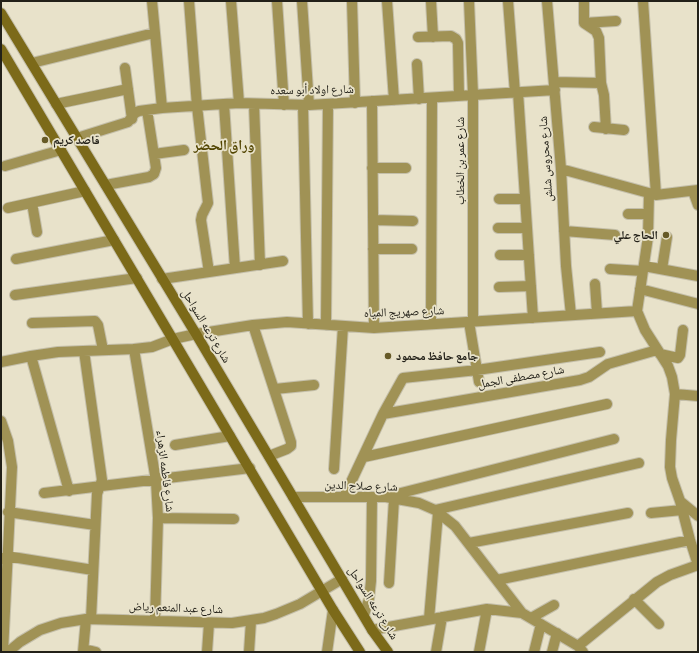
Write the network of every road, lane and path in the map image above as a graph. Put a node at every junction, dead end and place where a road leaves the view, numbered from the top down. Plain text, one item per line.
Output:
1 (152, 1) edge
2 (189, 1) edge
3 (230, 1) edge
4 (277, 1) edge
5 (302, 1) edge
6 (352, 1) edge
7 (388, 1) edge
8 (431, 1) edge
9 (469, 1) edge
10 (508, 1) edge
11 (547, 1) edge
12 (584, 1) edge
13 (643, 1) edge
14 (1, 13) edge
15 (616, 21) dead end
16 (584, 23) junction
17 (154, 33) junction
18 (433, 37) junction
19 (418, 38) dead end
20 (1, 49) edge
21 (32, 63) junction
22 (417, 64) dead end
23 (126, 68) dead end
24 (601, 83) junction
25 (554, 86) junction
26 (128, 89) junction
27 (516, 92) junction
28 (474, 95) junction
29 (460, 96) junction
30 (432, 98) junction
31 (419, 99) junction
32 (394, 100) junction
33 (372, 102) junction
34 (239, 103) junction
35 (355, 103) junction
36 (56, 104) junction
37 (224, 104) junction
38 (254, 104) junction
39 (328, 104) junction
40 (284, 105) junction
41 (306, 105) junction
42 (197, 106) junction
43 (162, 108) junction
44 (147, 110) junction
45 (132, 119) junction
46 (594, 128) dead end
47 (606, 129) junction
48 (624, 130) dead end
49 (77, 138) junction
50 (61, 150) junction
51 (184, 150) dead end
52 (154, 154) junction
53 (5, 166) dead end
54 (372, 168) junction
55 (406, 168) dead end
56 (561, 169) junction
57 (106, 185) junction
58 (696, 190) edge
59 (85, 191) junction
60 (652, 194) junction
61 (499, 199) dead end
62 (525, 199) junction
63 (32, 203) junction
64 (698, 205) edge
65 (8, 208) dead end
66 (628, 214) dead end
67 (648, 214) junction
68 (373, 220) junction
69 (414, 221) dead end
70 (498, 228) dead end
71 (527, 228) junction
72 (564, 231) junction
73 (36, 232) dead end
74 (615, 235) dead end
75 (667, 237) dead end
76 (114, 240) junction
77 (373, 249) junction
78 (412, 249) dead end
79 (500, 255) dead end
80 (529, 255) junction
81 (16, 260) dead end
82 (283, 261) dead end
83 (260, 264) junction
84 (235, 268) junction
85 (643, 268) junction
86 (610, 269) dead end
87 (662, 269) junction
88 (209, 272) junction
89 (698, 276) edge
90 (137, 278) junction
91 (162, 279) junction
92 (594, 284) dead end
93 (531, 286) junction
94 (498, 287) dead end
95 (640, 289) junction
96 (15, 295) dead end
97 (698, 304) edge
98 (637, 311) junction
99 (597, 313) junction
100 (571, 315) junction
101 (533, 318) junction
102 (471, 322) junction
103 (32, 323) dead end
104 (308, 324) junction
105 (431, 324) junction
106 (253, 325) junction
107 (326, 325) junction
108 (343, 326) junction
109 (374, 328) junction
110 (683, 330) dead end
111 (196, 334) junction
112 (173, 339) junction
113 (134, 349) junction
114 (84, 350) junction
115 (103, 350) junction
116 (600, 352) dead end
117 (659, 352) junction
118 (31, 356) junction
119 (1, 362) edge
120 (477, 370) junction
121 (478, 382) dead end
122 (314, 386) dead end
123 (275, 389) junction
124 (675, 394) junction
125 (698, 396) edge
126 (607, 404) dead end
127 (383, 414) junction
128 (1, 421) edge
129 (230, 436) junction
130 (614, 439) dead end
131 (5, 442) edge
132 (175, 444) dead end
133 (269, 456) junction
134 (364, 457) junction
135 (639, 463) dead end
136 (250, 468) junction
137 (334, 470) dead end
138 (156, 481) junction
139 (98, 488) junction
140 (70, 491) junction
141 (44, 493) dead end
142 (5, 495) edge
143 (293, 497) junction
144 (344, 497) junction
145 (372, 497) junction
146 (390, 498) junction
147 (681, 506) junction
148 (8, 512) junction
149 (437, 512) junction
150 (628, 513) dead end
151 (651, 513) dead end
152 (698, 516) edge
153 (158, 518) junction
154 (234, 519) dead end
155 (96, 525) junction
156 (690, 540) junction
157 (469, 543) junction
158 (4, 558) edge
159 (698, 565) edge
160 (93, 570) junction
161 (342, 579) junction
162 (497, 580) junction
163 (389, 583) dead end
164 (322, 591) junction
165 (634, 599) junction
166 (554, 605) dead end
167 (487, 609) junction
168 (333, 610) junction
169 (522, 613) junction
170 (364, 615) junction
171 (442, 617) junction
172 (531, 618) junction
173 (88, 619) junction
174 (429, 619) junction
175 (155, 621) junction
176 (251, 621) junction
177 (209, 623) junction
178 (541, 624) junction
179 (659, 624) dead end
180 (372, 630) junction
181 (557, 633) junction
182 (580, 649) edge
183 (83, 650) edge
184 (3, 652) edge
185 (8, 652) edge
186 (96, 652) edge
187 (207, 652) edge
188 (249, 652) edge
189 (327, 652) edge
190 (360, 652) edge
191 (388, 652) edge
192 (436, 652) edge
193 (480, 652) edge
194 (534, 652) edge
195 (552, 652) edge

1 - 17 street
2 - 42 street
3 - 34 street
4 - 40 street
5 - 41 street
6 - 35 street
7 - 32 street
8 - 18 street
9 - 28 street, شارع عمر بن الخطاب
10 - 27 street
11 - 25 street, شارع محروس شلش
12 - 16 street
13 - 60 street
14 - 21 main road, شارع ترعه السواحل
15 - 16 street
16 - 24 street
17 - 21 street
17 - 43 street
18 - 19 street
18 - 29 street
20 - 50 main road
21 - 36 main road, شارع ترعه السواحل
22 - 31 street
23 - 26 street
24 - 25 street, شارع اولاد أبو سعده
24 - 47 street
25 - 27 street, شارع اولاد أبو سعده
25 - 56 street, شارع محروس شلش
26 - 36 street
26 - 45 street
27 - 28 street, شارع اولاد أبو سعده
27 - 62 street
28 - 29 street, شارع اولاد أبو سعده
28 - 102 street, شارع عمر بن الخطاب
29 - 30 street, شارع اولاد أبو سعده
30 - 31 street, شارع اولاد أبو سعده
30 - 105 street
31 - 32 street, شارع اولاد أبو سعده
32 - 33 street, شارع اولاد أبو سعده
33 - 35 street, شارع اولاد أبو سعده
33 - 54 street
34 - 37 street, شارع اولاد أبو سعده
34 - 38 street, شارع اولاد أبو سعده
35 - 39 street, شارع اولاد أبو سعده
36 - 49 main road, شارع ترعه السواحل
37 - 42 street, شارع اولاد أبو سعده
37 - 84 street
38 - 40 street, شارع اولاد أبو سعده
38 - 83 street
39 - 41 street, شارع اولاد أبو سعده
39 - 107 street
40 - 41 street, شارع اولاد أبو سعده
41 - 104 street
42 - 43 street, شارع اولاد أبو سعده
42 - 88 street
43 - 44 street, شارع اولاد أبو سعده
44 - 45 street, شارع اولاد أبو سعده
44 - 52 street
45 - 49 street, شارع اولاد أبو سعده
46 - 47 street
47 - 48 street
49 - 57 main road, شارع ترعه السواحل
50 - 53 street
50 - 59 main road
51 - 52 street
52 - 57 street
54 - 55 street
54 - 68 street
56 - 60 street
56 - 72 street, شارع محروس شلش
57 - 91 main road, شارع ترعه السواحل
58 - 60 street
58 - 64 street
59 - 63 street
59 - 76 main road
60 - 67 street
61 - 62 street
62 - 71 street
63 - 65 street
63 - 73 street
66 - 67 street
67 - 85 street
68 - 69 street
68 - 77 street
70 - 71 street
71 - 80 street
72 - 74 street
72 - 100 street, شارع محروس شلش
75 - 87 street
76 - 81 street
76 - 90 main road
77 - 78 street
77 - 109 street
79 - 80 street
80 - 93 street
82 - 83 street
83 - 84 street
84 - 88 street
85 - 86 street
85 - 87 street
85 - 95 street
87 - 89 street
88 - 91 street
90 - 96 street
90 - 112 main road
91 - 111 main road, شارع ترعه السواحل
92 - 99 street
93 - 94 street
93 - 101 street
95 - 97 street
95 - 98 street
98 - 99 street, شارع صهريج المياه
98 - 117 street
99 - 100 street, شارع صهريج المياه
100 - 101 street, شارع صهريج المياه
101 - 102 street, شارع صهريج المياه
102 - 105 street, شارع صهريج المياه
102 - 120 street, شارع عمر بن الخطاب
103 - 115 street
104 - 106 street, شارع صهريج المياه
104 - 107 street, شارع صهريج المياه
105 - 109 street, شارع صهريج المياه
106 - 111 street, شارع صهريج المياه
106 - 123 street
107 - 108 street, شارع صهريج المياه
108 - 109 street, شارع صهريج المياه
108 - 137 street
110 - 117 street, شارع مصطفى الجمل
111 - 112 street, شارع صهريج المياه
111 - 133 main road, شارع ترعه السواحل
112 - 113 street, شارع صهريج المياه
112 - 129 main road
113 - 115 street, شارع صهريج المياه
113 - 138 street, شارع فاطمه الزهراء
114 - 115 street, شارع صهريج المياه
114 - 118 street, شارع صهريج المياه
114 - 139 street
116 - 120 street
117 - 124 street
117 - 127 street, شارع مصطفى الجمل
118 - 119 street, شارع صهريج المياه
118 - 140 street
120 - 121 street, شارع عمر بن الخطاب
120 - 127 street
122 - 123 street
123 - 133 street
124 - 125 street
124 - 147 street
126 - 134 street
127 - 134 street
128 - 131 street
129 - 132 street
129 - 136 main road
130 - 146 street
131 - 142 street
133 - 143 main road, شارع ترعه السواحل
134 - 144 street
135 - 149 street
136 - 138 street
136 - 164 main road
138 - 139 street
138 - 153 street, شارع فاطمه الزهراء
139 - 140 street
139 - 155 street
140 - 141 street
142 - 148 street
143 - 144 street, شارع صلاح الدين
143 - 161 main road, شارع ترعه السواحل
144 - 145 street, شارع صلاح الدين
145 - 146 street, شارع صلاح الدين
145 - 170 street
146 - 149 street, شارع صلاح الدين
146 - 163 street
147 - 151 street
147 - 152 street
147 - 156 street
148 - 155 street
148 - 158 street
149 - 157 street, شارع صلاح الدين
149 - 174 street
150 - 157 street
153 - 154 street
153 - 175 street, شارع فاطمه الزهراء
155 - 160 street
156 - 159 street
156 - 162 street
157 - 162 street, شارع صلاح الدين
158 - 160 street
158 - 184 street
159 - 165 street
160 - 173 street
161 - 164 street, شارع عبد المنعم رياض
161 - 170 main road, شارع ترعه السواحل
162 - 169 street, شارع صلاح الدين
164 - 168 main road
164 - 176 street, شارع عبد المنعم رياض
165 - 179 street
165 - 182 street
166 - 172 street
167 - 169 street
167 - 171 street
167 - 193 street
168 - 189 street
168 - 190 main road
169 - 172 street
170 - 180 main road, شارع ترعه السواحل
171 - 174 street
171 - 192 street
172 - 178 street
173 - 175 street, شارع عبد المنعم رياض
173 - 183 street
173 - 185 street, شارع عبد المنعم رياض
174 - 180 street
175 - 177 street, شارع عبد المنعم رياض
176 - 177 street, شارع عبد المنعم رياض
176 - 188 street
177 - 187 street
178 - 181 street
178 - 194 street
180 - 191 main road, شارع ترعه السواحل
181 - 182 street
181 - 195 street
183 - 186 street

